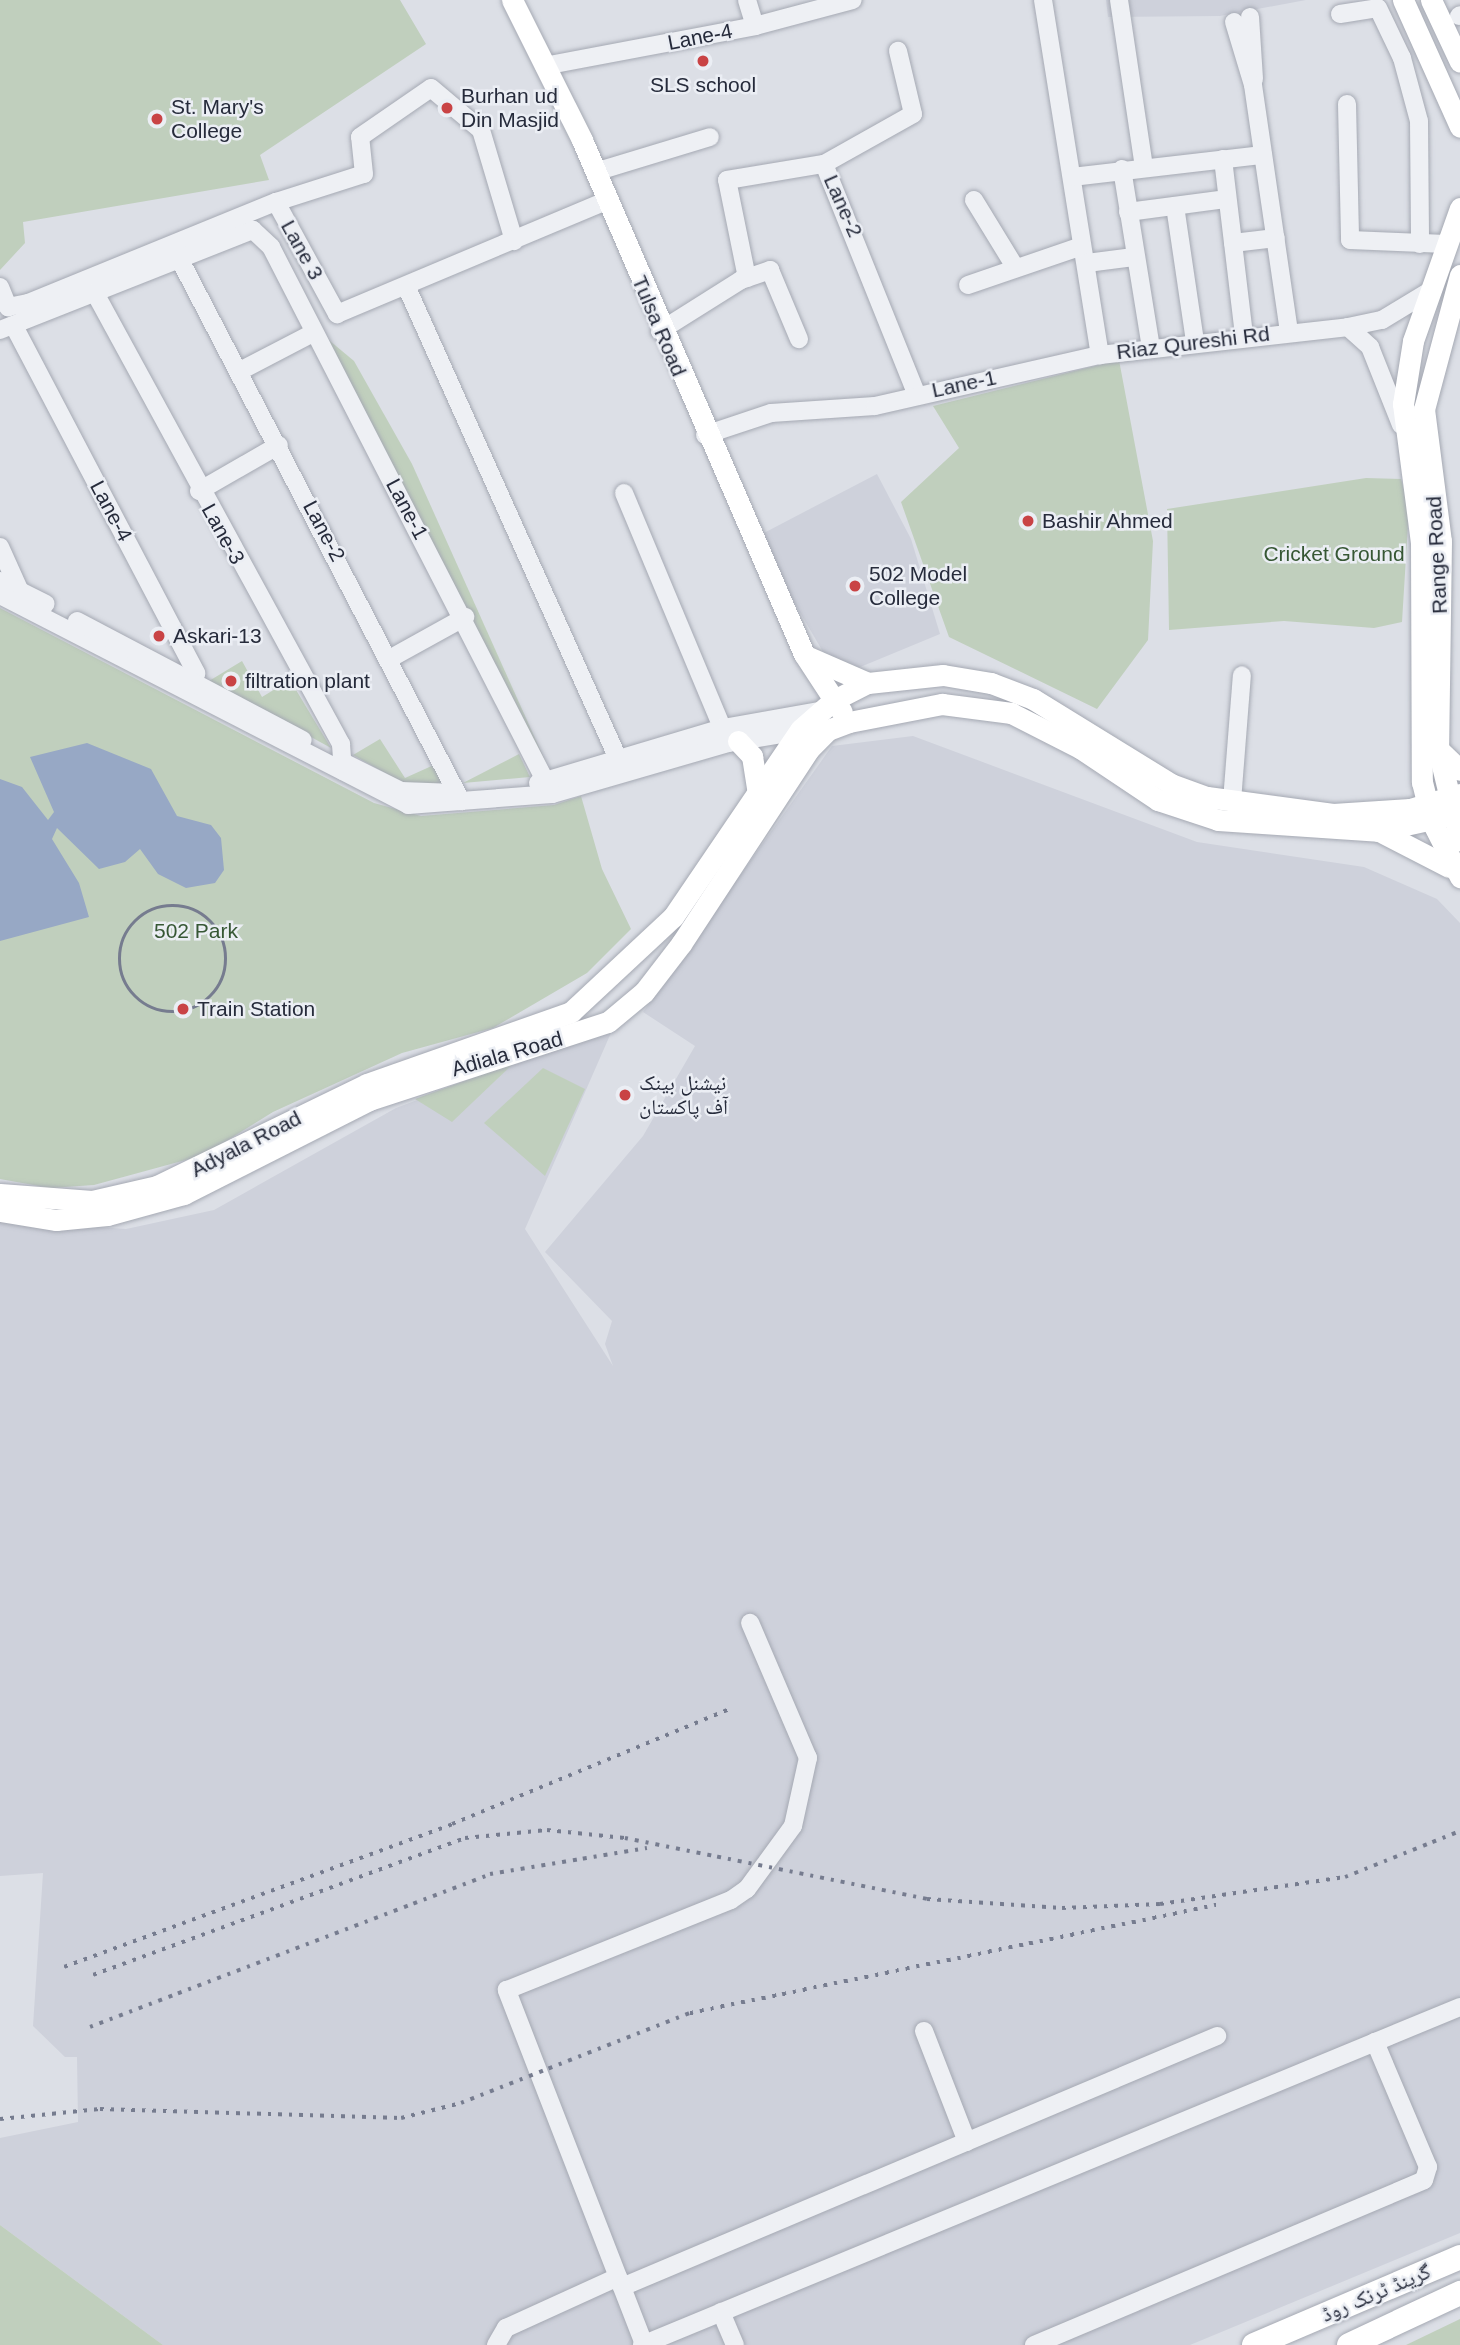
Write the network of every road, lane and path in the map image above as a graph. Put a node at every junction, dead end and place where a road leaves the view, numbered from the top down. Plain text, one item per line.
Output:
1 (512, 0) edge
2 (747, 0) edge
3 (853, 0) edge
4 (1042, 0) edge
5 (1118, 0) edge
6 (1403, 0) edge
7 (1431, 0) edge
8 (1340, 14) dead end
9 (1242, 19) dead end
10 (755, 26) junction
11 (898, 51) dead end
12 (1460, 62) edge
13 (544, 66) junction
14 (1346, 104) dead end
15 (1460, 127) edge
16 (710, 137) dead end
17 (1263, 155) junction
18 (1223, 159) junction
19 (824, 164) junction
20 (1144, 167) junction
21 (1122, 169) junction
22 (595, 172) junction
23 (1072, 177) junction
24 (1227, 199) junction
25 (974, 200) dead end
26 (606, 201) junction
27 (276, 202) junction
28 (1175, 206) junction
29 (1460, 208) edge
30 (1128, 212) junction
31 (1276, 238) junction
32 (514, 241) junction
33 (1233, 243) junction
34 (1420, 244) junction
35 (1446, 244) junction
36 (1085, 255) junction
37 (1134, 257) junction
38 (180, 260) junction
39 (1015, 267) junction
40 (1460, 275) edge
41 (747, 278) junction
42 (968, 285) dead end
43 (0, 287) edge
44 (407, 288) junction
45 (1433, 289) junction
46 (95, 293) junction
47 (1348, 327) junction
48 (7, 329) edge
49 (660, 331) junction
50 (1289, 332) junction
51 (313, 333) junction
52 (1244, 335) junction
53 (799, 339) dead end
54 (1195, 341) junction
55 (1151, 348) junction
56 (1100, 355) junction
57 (240, 372) junction
58 (917, 395) junction
59 (705, 435) junction
60 (1406, 438) junction
61 (279, 445) junction
62 (200, 491) junction
63 (624, 493) dead end
64 (0, 547) edge
65 (0, 581) edge
66 (0, 595) edge
67 (22, 599) junction
68 (465, 617) junction
69 (804, 654) junction
70 (391, 658) junction
71 (1242, 675) dead end
72 (868, 683) junction
73 (193, 689) junction
74 (827, 713) junction
75 (801, 729) junction
76 (730, 738) junction
77 (1429, 751) junction
78 (344, 769) junction
79 (623, 769) junction
80 (1460, 770) edge
81 (550, 788) junction
82 (758, 793) junction
83 (461, 798) junction
84 (1232, 801) junction
85 (1446, 808) edge
86 (1382, 822) junction
87 (1460, 839) edge
88 (1459, 877) edge
89 (483, 1045) joint
90 (0, 1194) edge
91 (0, 1211) edge
92 (750, 1623) dead end
93 (1460, 2007) edge
94 (924, 2031) dead end
95 (1217, 2036) dead end
96 (1375, 2042) junction
97 (967, 2142) junction
98 (1460, 2257) edge
99 (620, 2282) junction
100 (1460, 2293) edge
101 (721, 2312) junction
102 (496, 2345) edge
103 (643, 2345) edge
104 (735, 2345) edge
105 (1034, 2345) edge
106 (1254, 2345) edge
107 (1349, 2345) edge

1 - 13 main road, Tulsa Road
2 - 10 street
3 - 10 street, Lane-4
4 - 23 street, Riaz Qureshi Rd
5 - 20 street
6 - 15 main road
7 - 12 main road
8 - 34 street
9 - 17 street
10 - 13 street, Lane-4
11 - 19 street
13 - 22 main road, Tulsa Road
14 - 34 street
16 - 22 street
17 - 18 street
17 - 31 street
18 - 20 street
18 - 24 street
19 - 41 street, Lane-2
19 - 58 street, Lane-2
20 - 21 street
21 - 23 street
21 - 30 street
22 - 26 main road, Tulsa Road
23 - 36 street, Riaz Qureshi Rd
24 - 28 street
24 - 33 street
25 - 39 street
26 - 32 street, Lane 3
26 - 49 main road, Tulsa Road
27 - 32 street
27 - 43 street, Lane 3
27 - 44 street, Lane 3
28 - 30 street
28 - 54 street
29 - 35 main road
30 - 37 street
31 - 33 street
31 - 50 street
32 - 44 street, Lane 3
33 - 52 street
34 - 35 street
35 - 45 main road
36 - 37 street
36 - 39 street
36 - 56 street, Riaz Qureshi Rd
37 - 55 street
38 - 46 street
38 - 51 street, Lane-1
38 - 57 street, Lane-2
39 - 42 street
40 - 77 main road, Range Road
41 - 49 street
41 - 53 street
44 - 79 street
45 - 47 street, Riaz Qureshi Rd
45 - 60 main road
46 - 48 street
46 - 62 street, Lane-3
47 - 50 street, Riaz Qureshi Rd
47 - 60 street
48 - 73 street, Lane-4
49 - 59 main road, Tulsa Road
50 - 52 street, Riaz Qureshi Rd
51 - 57 street
51 - 68 street, Lane-1
52 - 54 street, Riaz Qureshi Rd
54 - 55 street, Riaz Qureshi Rd
55 - 56 street, Riaz Qureshi Rd
56 - 58 street, Lane-1
57 - 61 street, Lane-2
58 - 59 street, Lane-1
59 - 69 main road, Tulsa Road
60 - 77 main road
61 - 62 street
61 - 70 street, Lane-2
62 - 78 street, Lane-3
63 - 76 street
64 - 67 street
65 - 67 street
66 - 67 street
67 - 73 street
68 - 70 street
68 - 81 street, Lane-1
69 - 72 main road
69 - 74 main road, Tulsa Road
70 - 83 street, Lane-2
71 - 84 street
72 - 74 main road
72 - 84 main road
73 - 78 street
74 - 75 main road, Adiala Road
74 - 76 street
74 - 86 main road, Adiala Road
74 - 91 main road, Adiala Road
75 - 76 street
75 - 82 main road, Adiala Road
76 - 79 street
76 - 82 main road
77 - 80 main road
77 - 85 main road, Range Road
77 - 86 main road
78 - 83 street
79 - 81 street
81 - 83 street
82 - 89 main road, Adiala Road
84 - 86 main road
85 - 86 main road
85 - 87 main road
85 - 88 main road
86 - 88 main road
89 - 90 main road, Adyala Road
92 - 99 street
93 - 96 street
94 - 97 street
95 - 97 street
96 - 101 street
96 - 105 street
97 - 99 street
98 - 106 highway, گرینڈ ٹرنک روڈ
99 - 102 street
99 - 103 street
100 - 107 highway, گرینڈ ٹرنک روڈ
101 - 103 street
101 - 104 street

